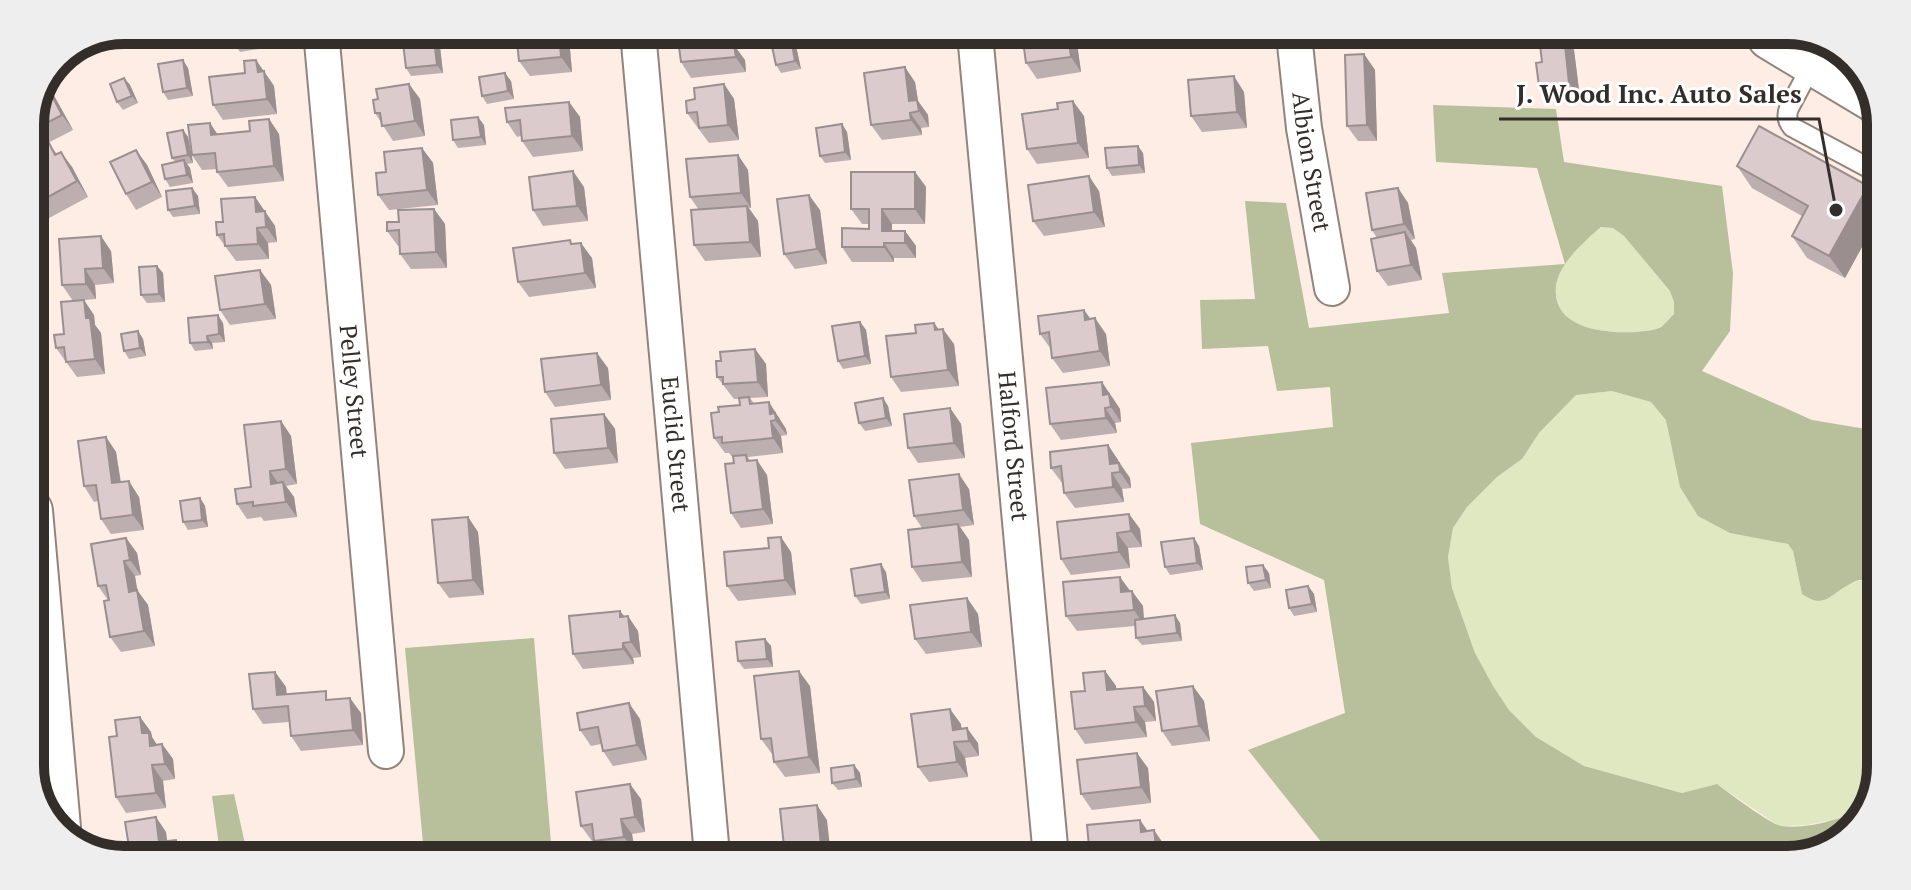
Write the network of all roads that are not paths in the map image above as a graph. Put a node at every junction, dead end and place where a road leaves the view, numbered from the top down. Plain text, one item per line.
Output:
1 (322, 44) edge
2 (639, 44) edge
3 (976, 44) edge
4 (1295, 44) edge
5 (1812, 50) edge
6 (1857, 85) edge
7 (1867, 167) edge
8 (1332, 288) dead end
9 (44, 735) edge
10 (386, 751) dead end
11 (55, 805) edge
12 (711, 846) edge
13 (1050, 846) edge

1 - 10 street, Pelley Street
2 - 12 street, Euclid Street
3 - 13 street, Halford Street
4 - 8 street, Albion Street
5 - 6 street
5 - 7 lane
9 - 11 street

